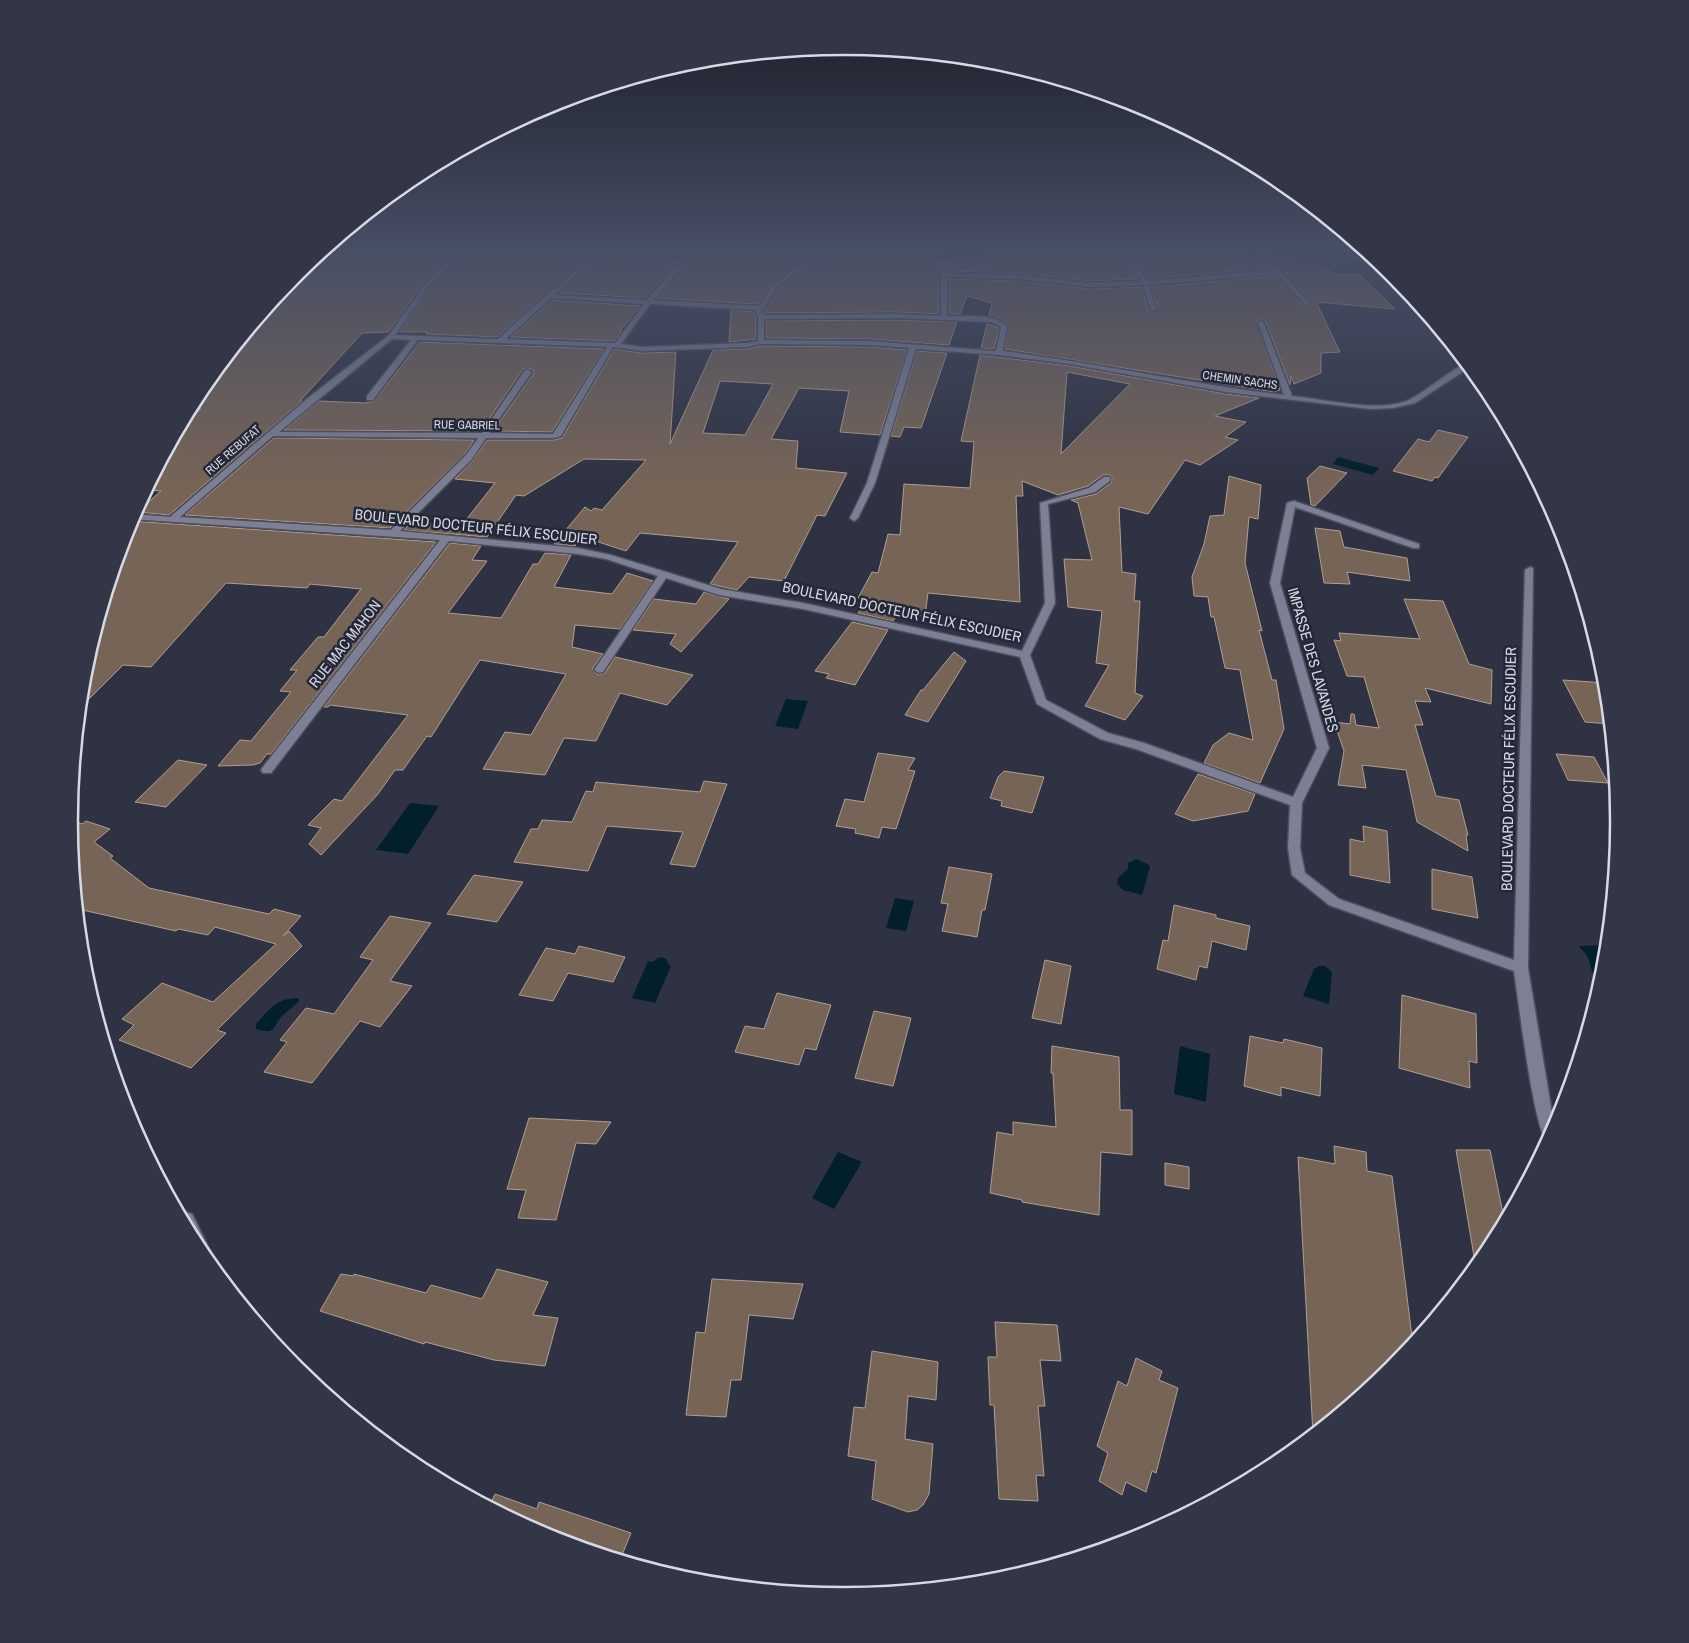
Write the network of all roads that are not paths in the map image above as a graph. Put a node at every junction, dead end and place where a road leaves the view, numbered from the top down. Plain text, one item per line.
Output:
1 (397, 328) edge
2 (514, 328) edge
3 (628, 328) edge
4 (762, 328) edge
5 (1004, 328) edge
6 (1263, 328) edge
7 (390, 337) junction
8 (416, 338) junction
9 (500, 341) junction
10 (761, 342) junction
11 (614, 345) junction
12 (913, 346) junction
13 (999, 353) junction
14 (1463, 369) edge
15 (528, 372) dead end
16 (370, 398) dead end
17 (1289, 398) junction
18 (271, 434) junction
19 (484, 436) junction
20 (1107, 479) dead end
21 (141, 518) edge
22 (854, 518) dead end
23 (171, 520) junction
24 (393, 532) junction
25 (447, 537) junction
26 (1416, 546) dead end
27 (1530, 570) dead end
28 (664, 575) junction
29 (1025, 654) junction
30 (599, 670) dead end
31 (268, 770) dead end
32 (1296, 803) junction
33 (1521, 968) junction
34 (1548, 1126) edge

1 - 7 street, RUE REBUFAT
2 - 9 street
3 - 11 street
4 - 10 street
5 - 13 street
6 - 17 street
7 - 8 street, CHEMIN SACHS
7 - 18 street, RUE REBUFAT
8 - 9 street, CHEMIN SACHS
8 - 16 street
9 - 11 street, CHEMIN SACHS
10 - 11 street, CHEMIN SACHS
10 - 12 street, CHEMIN SACHS
11 - 19 street, RUE GABRIEL
12 - 13 street, CHEMIN SACHS
12 - 22 street
13 - 17 street, CHEMIN SACHS
14 - 17 street, CHEMIN SACHS
15 - 19 street
18 - 19 street, RUE GABRIEL
18 - 23 street, RUE REBUFAT
19 - 24 street
20 - 29 street
21 - 23 street, BOULEVARD DOCTEUR FÉLIX ESCUDIER
23 - 24 street, BOULEVARD DOCTEUR FÉLIX ESCUDIER
24 - 25 street, BOULEVARD DOCTEUR FÉLIX ESCUDIER
25 - 28 street, BOULEVARD DOCTEUR FÉLIX ESCUDIER
25 - 31 street, RUE MAC MAHON
26 - 32 street, IMPASSE DES LAVANDES
27 - 33 street, BOULEVARD DOCTEUR FÉLIX ESCUDIER
28 - 29 street, BOULEVARD DOCTEUR FÉLIX ESCUDIER
28 - 30 street
29 - 32 street, BOULEVARD DOCTEUR FÉLIX ESCUDIER
32 - 33 street
33 - 34 street, BOULEVARD DOCTEUR FÉLIX ESCUDIER

